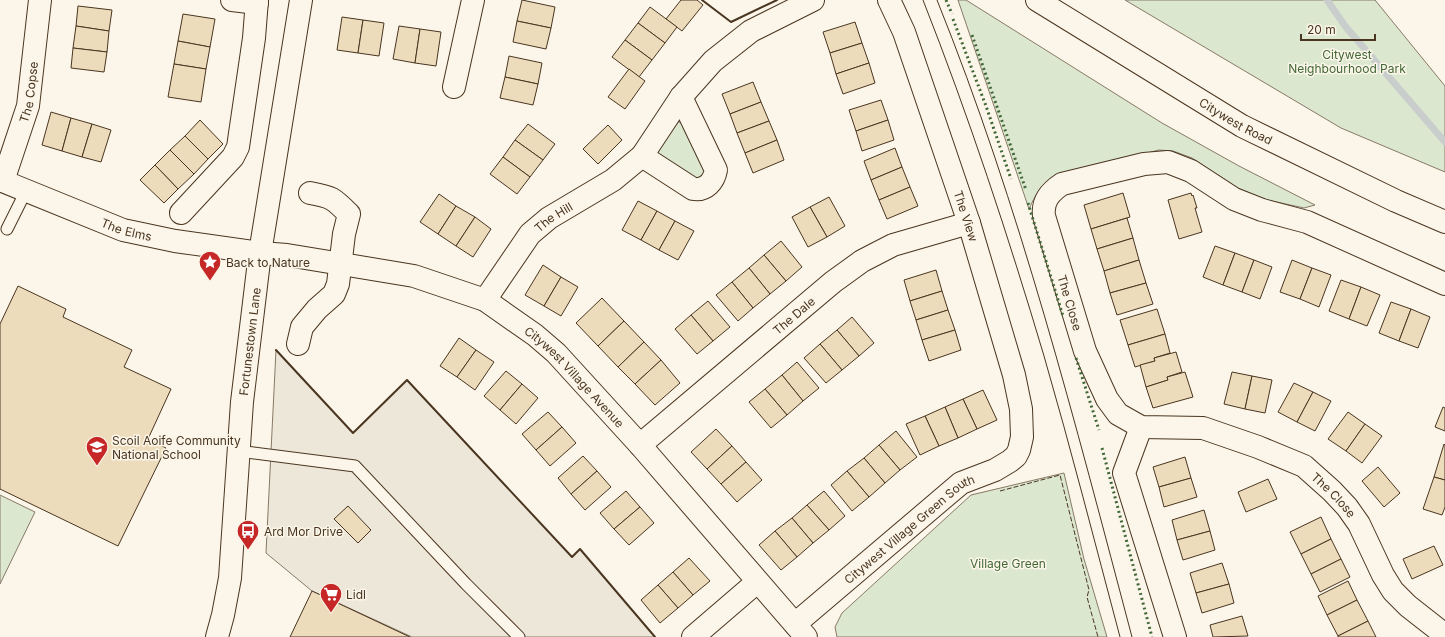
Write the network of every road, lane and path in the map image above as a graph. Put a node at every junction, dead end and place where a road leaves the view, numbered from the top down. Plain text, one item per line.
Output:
1 (40, 0) edge
2 (232, 0) edge
3 (301, 0) edge
4 (474, 0) edge
5 (813, 0) edge
6 (889, 0) edge
7 (1037, 0) edge
8 (257, 2) edge
9 (454, 87) dead end
10 (681, 97) junction
11 (642, 156) junction
12 (2, 181) edge
13 (26, 191) junction
14 (310, 193) dead end
15 (181, 213) dead end
16 (1445, 222) edge
17 (969, 223) junction
18 (7, 229) dead end
19 (260, 253) junction
20 (340, 264) junction
21 (1445, 284) edge
22 (485, 300) junction
23 (298, 344) dead end
24 (1141, 427) junction
25 (1022, 437) joint
26 (640, 446) junction
27 (238, 452) junction
28 (757, 582) junction
29 (800, 631) edge
30 (1445, 635) edge
31 (217, 637) edge
32 (519, 637) edge
33 (693, 637) edge
34 (1175, 637) edge

1 - 12 street, The Copse
2 - 8 street
3 - 19 street, Fortunestown Lane
4 - 9 street
5 - 10 street, The Hill
6 - 17 street, The View
7 - 16 street, Citywest Road
8 - 15 street
10 - 11 street, The Hill
10 - 11 street
11 - 22 street, The Hill
12 - 13 street, The Elms
13 - 18 lane
13 - 19 street, The Elms
14 - 20 street
17 - 25 street, The View
17 - 26 street, The Dale
19 - 20 street, Citywest Village Avenue
19 - 27 street, Fortunestown Lane
20 - 22 street, Citywest Village Avenue
20 - 23 street
21 - 24 street, The Close
22 - 26 street, Citywest Village Avenue
24 - 30 street, The Close
24 - 34 street
25 - 29 street, Citywest Village Green South
26 - 28 street, Citywest Village Avenue
27 - 31 street, Fortunestown Lane
27 - 32 lane
28 - 29 street, Citywest Village Avenue
28 - 33 street

